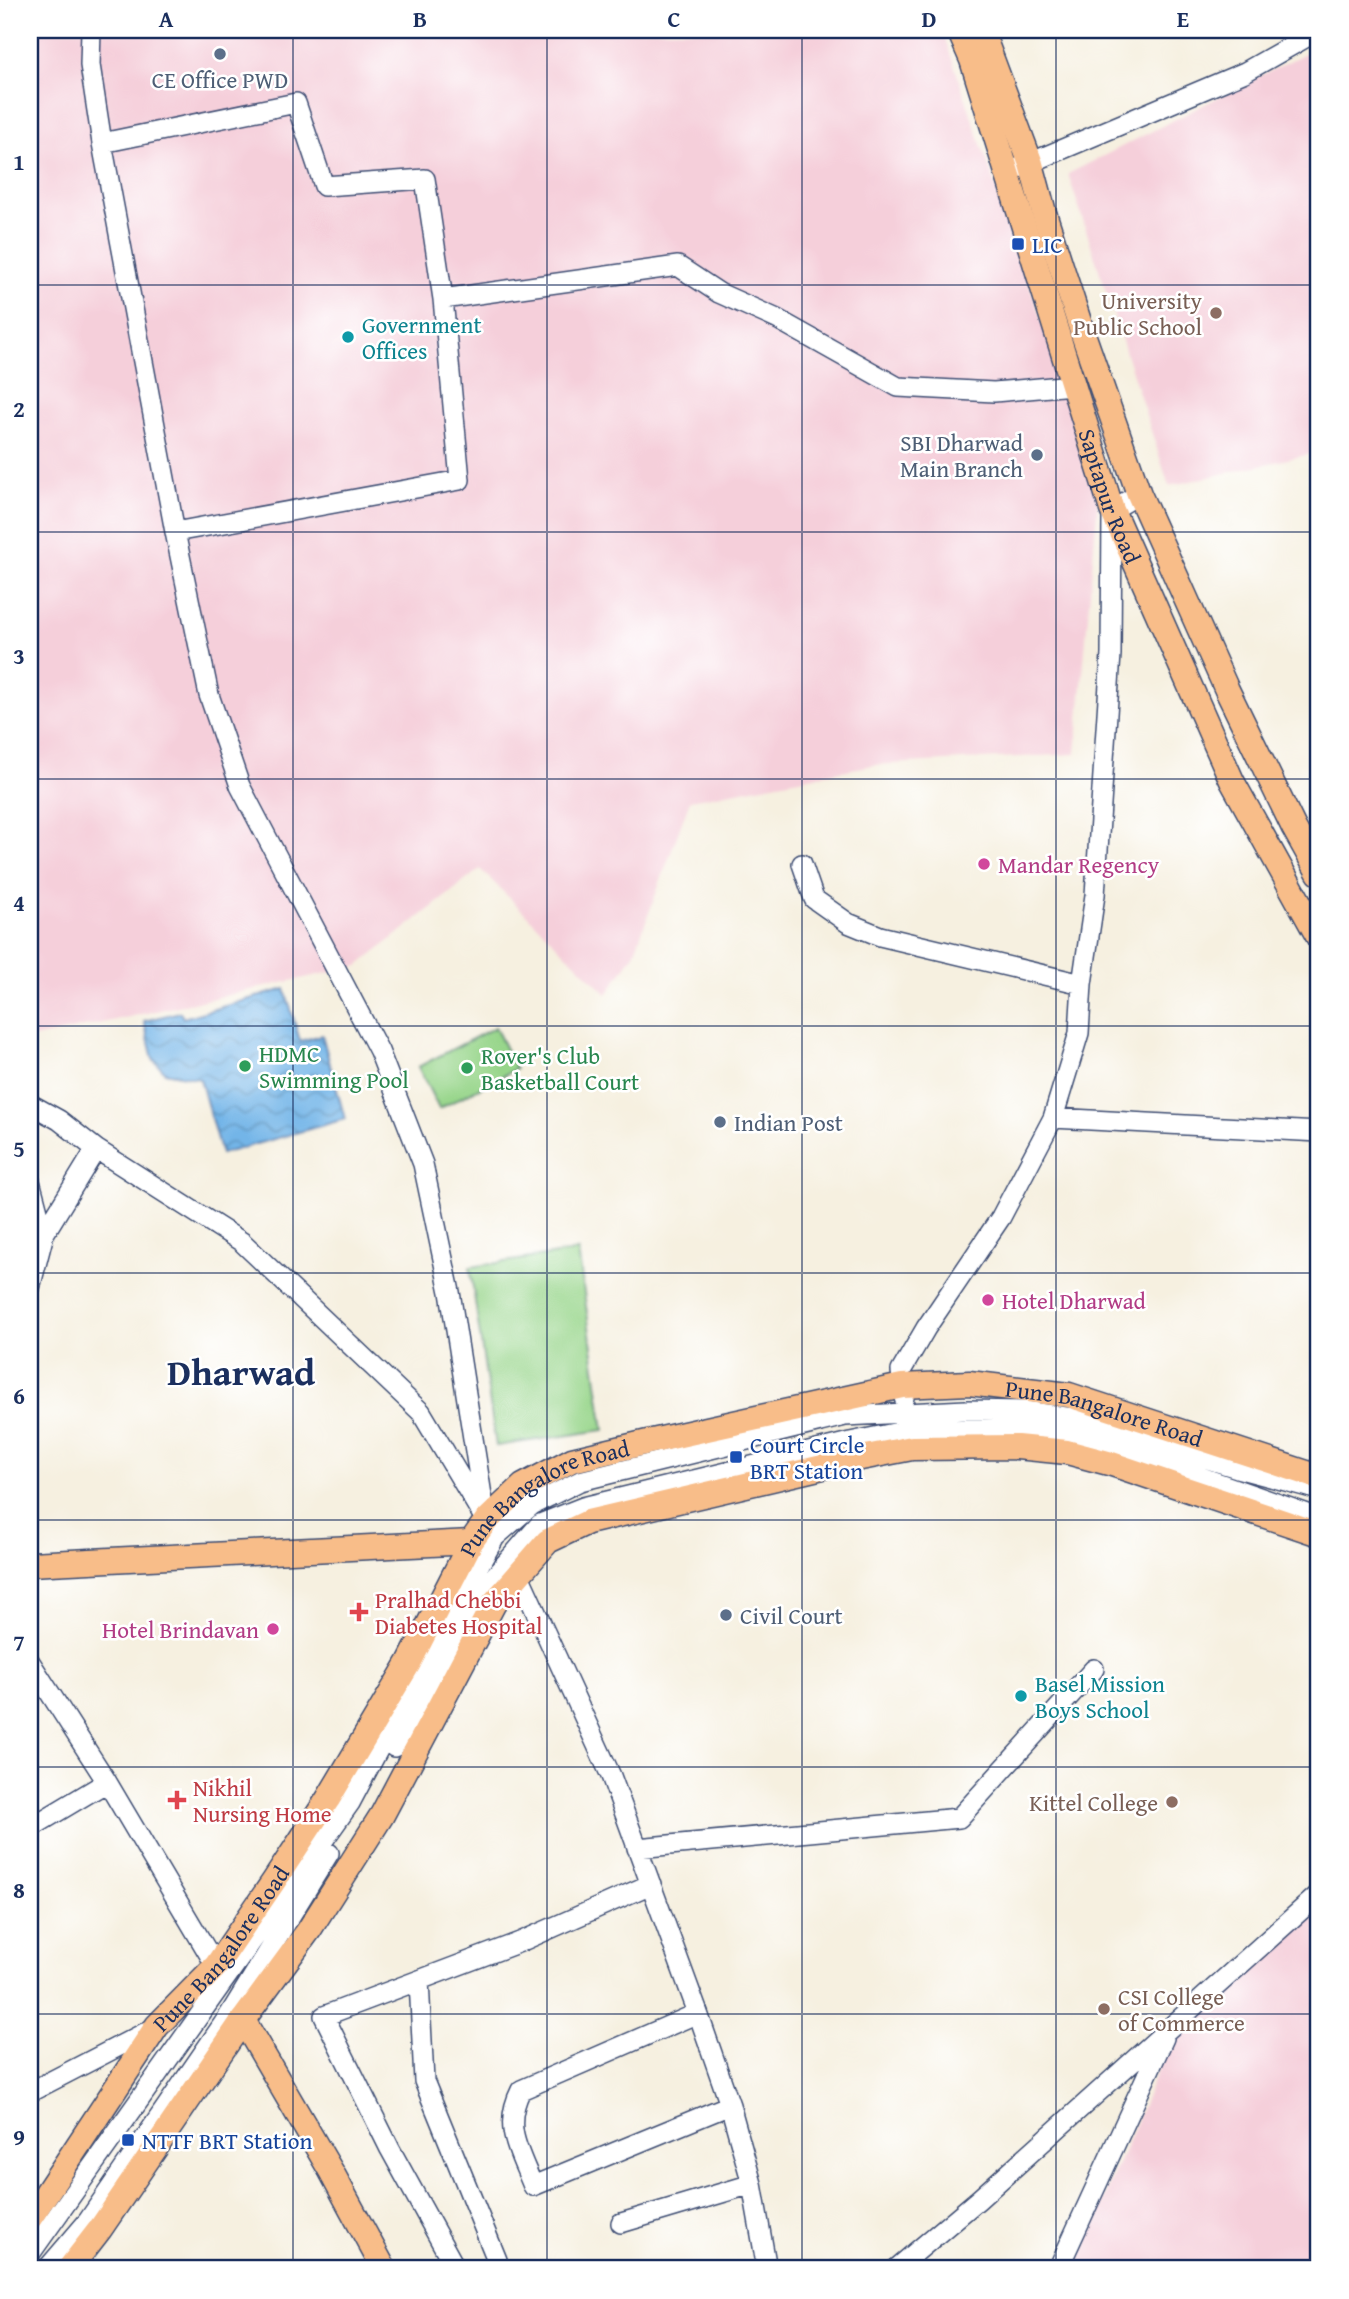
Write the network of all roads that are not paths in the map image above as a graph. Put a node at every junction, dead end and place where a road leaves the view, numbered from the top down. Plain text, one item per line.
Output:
1 (91, 30) edge
2 (959, 30) edge
3 (981, 30) edge
4 (1319, 30) edge
5 (102, 143) junction
6 (1031, 164) junction
7 (1006, 171) junction
8 (443, 299) junction
9 (1073, 385) junction
10 (1139, 494) junction
11 (1112, 510) junction
12 (175, 532) junction
13 (802, 864) dead end
14 (1319, 873) edge
15 (1319, 938) edge
16 (1082, 984) junction
17 (30, 1104) edge
18 (1053, 1118) junction
19 (1319, 1132) edge
20 (96, 1149) junction
21 (30, 1181) edge
22 (44, 1234) junction
23 (30, 1288) edge
24 (902, 1386) junction
25 (909, 1430) junction
26 (1319, 1477) edge
27 (1319, 1490) edge
28 (1319, 1518) edge
29 (484, 1534) junction
30 (1319, 1534) edge
31 (30, 1564) edge
32 (515, 1565) junction
33 (30, 1662) edge
34 (1094, 1669) dead end
35 (107, 1782) junction
36 (30, 1828) edge
37 (637, 1848) junction
38 (651, 1884) junction
39 (1319, 1894) edge
40 (216, 1966) junction
41 (419, 1980) junction
42 (698, 2013) junction
43 (243, 2020) junction
44 (157, 2026) junction
45 (1167, 2030) junction
46 (30, 2092) edge
47 (730, 2105) junction
48 (752, 2184) junction
49 (30, 2218) edge
50 (621, 2223) dead end
51 (30, 2254) edge
52 (47, 2269) edge
53 (69, 2269) edge
54 (384, 2269) edge
55 (456, 2269) edge
56 (494, 2269) edge
57 (767, 2269) edge
58 (896, 2269) edge
59 (1058, 2269) edge

1 - 5 street
2 - 7 main road, Saptapur Road
3 - 6 main road, Saptapur Road
4 - 6 street
5 - 8 street
5 - 12 street
6 - 7 street
6 - 10 main road, Saptapur Road
7 - 9 main road, Saptapur Road
8 - 9 street
8 - 12 street
9 - 11 main road, Saptapur Road
10 - 11 street
10 - 14 main road, Saptapur Road
11 - 15 main road, Saptapur Road
11 - 16 street
12 - 29 street
13 - 16 street
16 - 18 street
17 - 20 street
18 - 19 street
18 - 24 street
20 - 22 street
20 - 29 street
21 - 22 street
22 - 23 street
24 - 25 street
24 - 26 main road, Pune Bangalore Road
24 - 29 main road, Pune Bangalore Road
25 - 27 street
25 - 28 street
25 - 29 street
25 - 30 main road, Pune Bangalore Road
25 - 32 main road, Pune Bangalore Road
29 - 31 main road
29 - 32 street
29 - 40 main road, Pune Bangalore Road
29 - 51 street
32 - 37 street
32 - 43 main road, Pune Bangalore Road
32 - 52 street
33 - 35 street
34 - 37 street
35 - 36 street
35 - 40 street
37 - 38 street
38 - 41 street
38 - 42 street
39 - 45 street
40 - 44 main road, Pune Bangalore Road
41 - 55 street
41 - 56 street
42 - 47 street
42 - 47 street
43 - 53 main road, Pune Bangalore Road
43 - 54 main road
44 - 46 street
44 - 49 main road, Pune Bangalore Road
45 - 58 street
45 - 59 street
47 - 48 street
48 - 50 street
48 - 57 street

